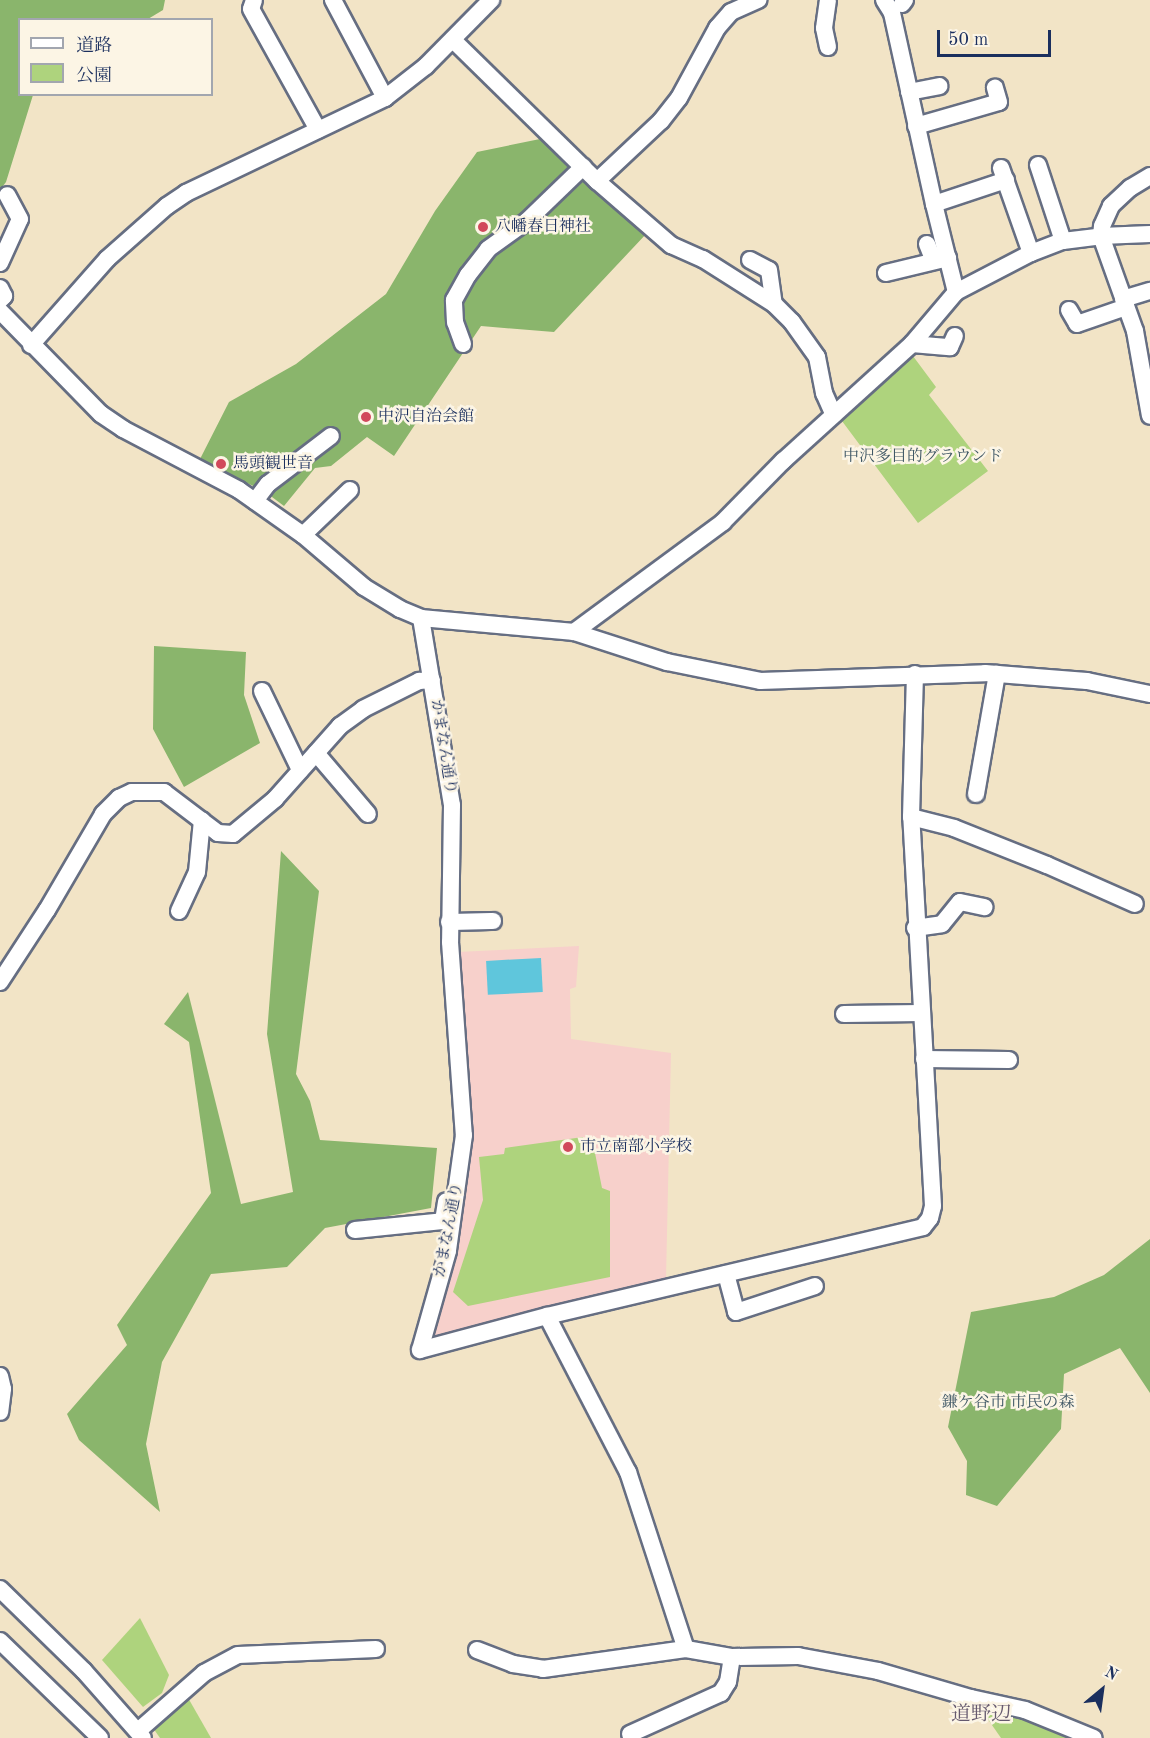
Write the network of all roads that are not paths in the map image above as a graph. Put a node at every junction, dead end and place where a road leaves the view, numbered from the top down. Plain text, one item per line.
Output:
1 (254, 0) edge
2 (333, 0) edge
3 (491, 0) edge
4 (759, 0) edge
5 (828, 0) edge
6 (884, 0) edge
7 (903, 1) edge
8 (453, 40) junction
9 (828, 47) dead end
10 (939, 86) dead end
11 (995, 88) dead end
12 (909, 92) junction
13 (385, 98) junction
14 (916, 126) junction
15 (318, 130) junction
16 (1038, 165) dead end
17 (583, 167) junction
18 (1150, 176) edge
19 (597, 181) junction
20 (7, 195) dead end
21 (934, 204) junction
22 (1150, 234) edge
23 (1101, 236) junction
24 (1063, 241) junction
25 (927, 244) dead end
26 (1031, 253) junction
27 (750, 260) dead end
28 (941, 260) junction
29 (0, 264) edge
30 (886, 273) dead end
31 (0, 288) edge
32 (1150, 291) edge
33 (956, 292) junction
34 (0, 300) edge
35 (774, 303) junction
36 (1125, 303) junction
37 (1069, 310) dead end
38 (0, 311) edge
39 (464, 344) dead end
40 (912, 344) junction
41 (31, 345) junction
42 (953, 346) dead end
43 (834, 415) junction
44 (1150, 416) edge
45 (331, 436) dead end
46 (350, 490) dead end
47 (255, 501) junction
48 (303, 535) junction
49 (421, 618) junction
50 (574, 632) junction
51 (915, 674) junction
52 (997, 674) junction
53 (432, 680) junction
54 (262, 692) dead end
55 (1150, 694) edge
56 (316, 753) junction
57 (300, 770) junction
58 (976, 794) dead end
59 (368, 814) dead end
60 (911, 817) junction
61 (202, 820) junction
62 (1135, 904) dead end
63 (984, 907) dead end
64 (179, 911) dead end
65 (493, 921) dead end
66 (449, 922) junction
67 (915, 928) junction
68 (0, 982) edge
69 (921, 1013) junction
70 (844, 1014) dead end
71 (924, 1059) junction
72 (1009, 1060) dead end
73 (464, 1135) junction
74 (355, 1230) dead end
75 (726, 1274) junction
76 (815, 1286) dead end
77 (547, 1316) junction
78 (0, 1376) edge
79 (0, 1412) edge
80 (0, 1589) edge
81 (0, 1641) edge
82 (376, 1649) dead end
83 (686, 1649) junction
84 (477, 1650) dead end
85 (732, 1657) junction
86 (141, 1734) edge
87 (630, 1734) dead end
88 (100, 1738) edge
89 (1094, 1738) edge

1 - 15 street
2 - 13 street
3 - 8 street
4 - 19 street
5 - 9 street
6 - 7 street
6 - 12 street
8 - 13 street
8 - 17 street
10 - 12 street
11 - 14 street
12 - 14 street
13 - 15 street
14 - 21 street
15 - 41 street
16 - 24 street
17 - 19 street
17 - 39 street
18 - 23 street
19 - 35 street
20 - 29 street
21 - 26 street
21 - 28 street
22 - 23 street
23 - 24 street
23 - 36 street
24 - 26 street
25 - 28 street
26 - 33 street
27 - 35 street
28 - 30 street
28 - 33 street
31 - 34 street
32 - 36 street
33 - 40 street
35 - 43 street
36 - 37 street
36 - 44 street
38 - 41 street
40 - 42 street
40 - 43 street
41 - 47 street
43 - 50 street
45 - 47 street
46 - 48 street
47 - 48 street
48 - 49 street
49 - 50 street
49 - 53 street, かまなん通り
50 - 51 street
51 - 52 street
51 - 60 street
52 - 55 street
52 - 58 street
53 - 56 street
53 - 66 street, かまなん通り
54 - 57 street
56 - 57 street
56 - 59 street
57 - 61 street
60 - 62 street
60 - 67 street
61 - 64 street
61 - 68 street
63 - 67 street
65 - 66 street
66 - 73 street, かまなん通り
67 - 69 street
69 - 70 street
69 - 71 street
71 - 72 street
71 - 75 street
73 - 74 street
73 - 77 street, かまなん通り
75 - 76 street
75 - 77 street
77 - 83 street
78 - 79 street
80 - 86 street
81 - 88 street
82 - 86 street
83 - 84 street
83 - 85 street
85 - 87 street
85 - 89 street

